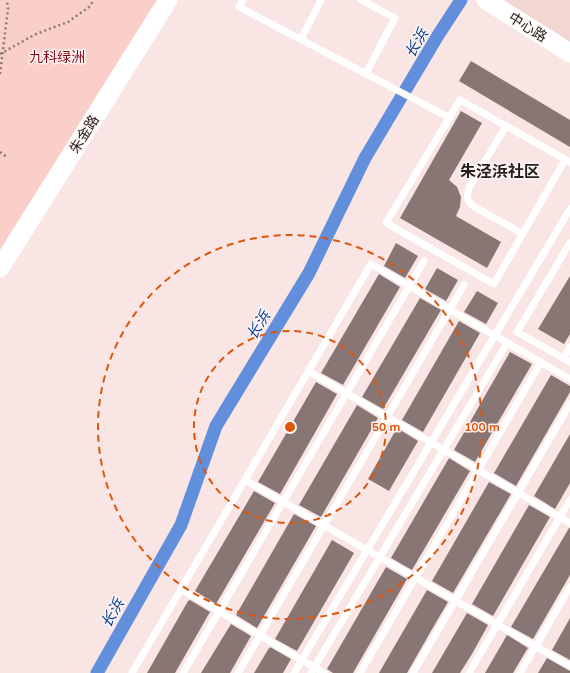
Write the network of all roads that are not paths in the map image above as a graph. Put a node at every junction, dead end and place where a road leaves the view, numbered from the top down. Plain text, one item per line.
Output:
1 (168, 0) edge
2 (243, 0) edge
3 (321, 0) edge
4 (361, 0) edge
5 (486, 0) edge
6 (301, 39) junction
7 (570, 53) edge
8 (366, 73) junction
9 (450, 118) junction
10 (506, 126) junction
11 (568, 161) edge
12 (570, 209) edge
13 (522, 234) junction
14 (570, 243) edge
15 (424, 261) dead end
16 (0, 268) edge
17 (464, 285) dead end
18 (409, 286) junction
19 (450, 310) junction
20 (494, 336) junction
21 (507, 343) junction
22 (570, 347) edge
23 (567, 360) edge
24 (541, 362) junction
25 (308, 371) junction
26 (570, 379) edge
27 (346, 394) junction
28 (570, 404) edge
29 (387, 417) junction
30 (431, 442) junction
31 (444, 450) junction
32 (478, 470) junction
33 (245, 480) junction
34 (518, 493) junction
35 (570, 500) edge
36 (283, 502) junction
37 (560, 517) junction
38 (570, 522) edge
39 (324, 525) junction
40 (367, 550) junction
41 (380, 557) junction
42 (415, 578) junction
43 (570, 587) edge
44 (181, 589) junction
45 (456, 601) junction
46 (219, 611) junction
47 (497, 625) junction
48 (260, 635) junction
49 (535, 647) junction
50 (302, 660) junction
51 (570, 666) edge
52 (313, 670) edge
53 (132, 673) edge
54 (183, 673) edge
55 (238, 673) edge
56 (294, 673) edge
57 (324, 673) edge
58 (360, 673) edge
59 (413, 673) edge
60 (469, 673) edge
61 (520, 673) edge

1 - 16 street, 朱金路
2 - 6 lane
3 - 6 lane
4 - 8 lane
5 - 7 street, 中心路
6 - 8 lane
8 - 9 lane
9 - 10 lane
9 - 13 lane
10 - 11 lane
10 - 13 lane
11 - 13 lane
12 - 20 lane
14 - 23 lane
15 - 18 lane
17 - 19 lane
18 - 19 lane
18 - 25 lane
18 - 27 lane
19 - 20 lane
19 - 29 lane
20 - 21 lane
20 - 30 lane
21 - 24 lane
21 - 31 lane
22 - 23 lane
24 - 26 lane
24 - 32 lane
25 - 27 lane
25 - 33 lane
27 - 29 lane
27 - 36 lane
28 - 34 lane
29 - 30 lane
29 - 39 lane
30 - 31 lane
30 - 40 lane
31 - 32 lane
31 - 41 lane
32 - 34 lane
32 - 42 lane
33 - 36 lane
33 - 44 lane
34 - 37 lane
34 - 45 lane
35 - 37 lane
36 - 39 lane
36 - 46 lane
37 - 38 lane
37 - 47 lane
39 - 40 lane
39 - 48 lane
40 - 41 lane
40 - 50 lane
41 - 42 lane
41 - 52 lane
42 - 45 lane
42 - 58 lane
43 - 49 lane
44 - 46 lane
44 - 53 lane
45 - 47 lane
45 - 59 lane
46 - 48 lane
46 - 54 lane
47 - 49 lane
47 - 60 lane
48 - 50 lane
48 - 55 lane
49 - 51 lane
49 - 61 lane
50 - 52 lane
50 - 56 lane
52 - 57 lane

